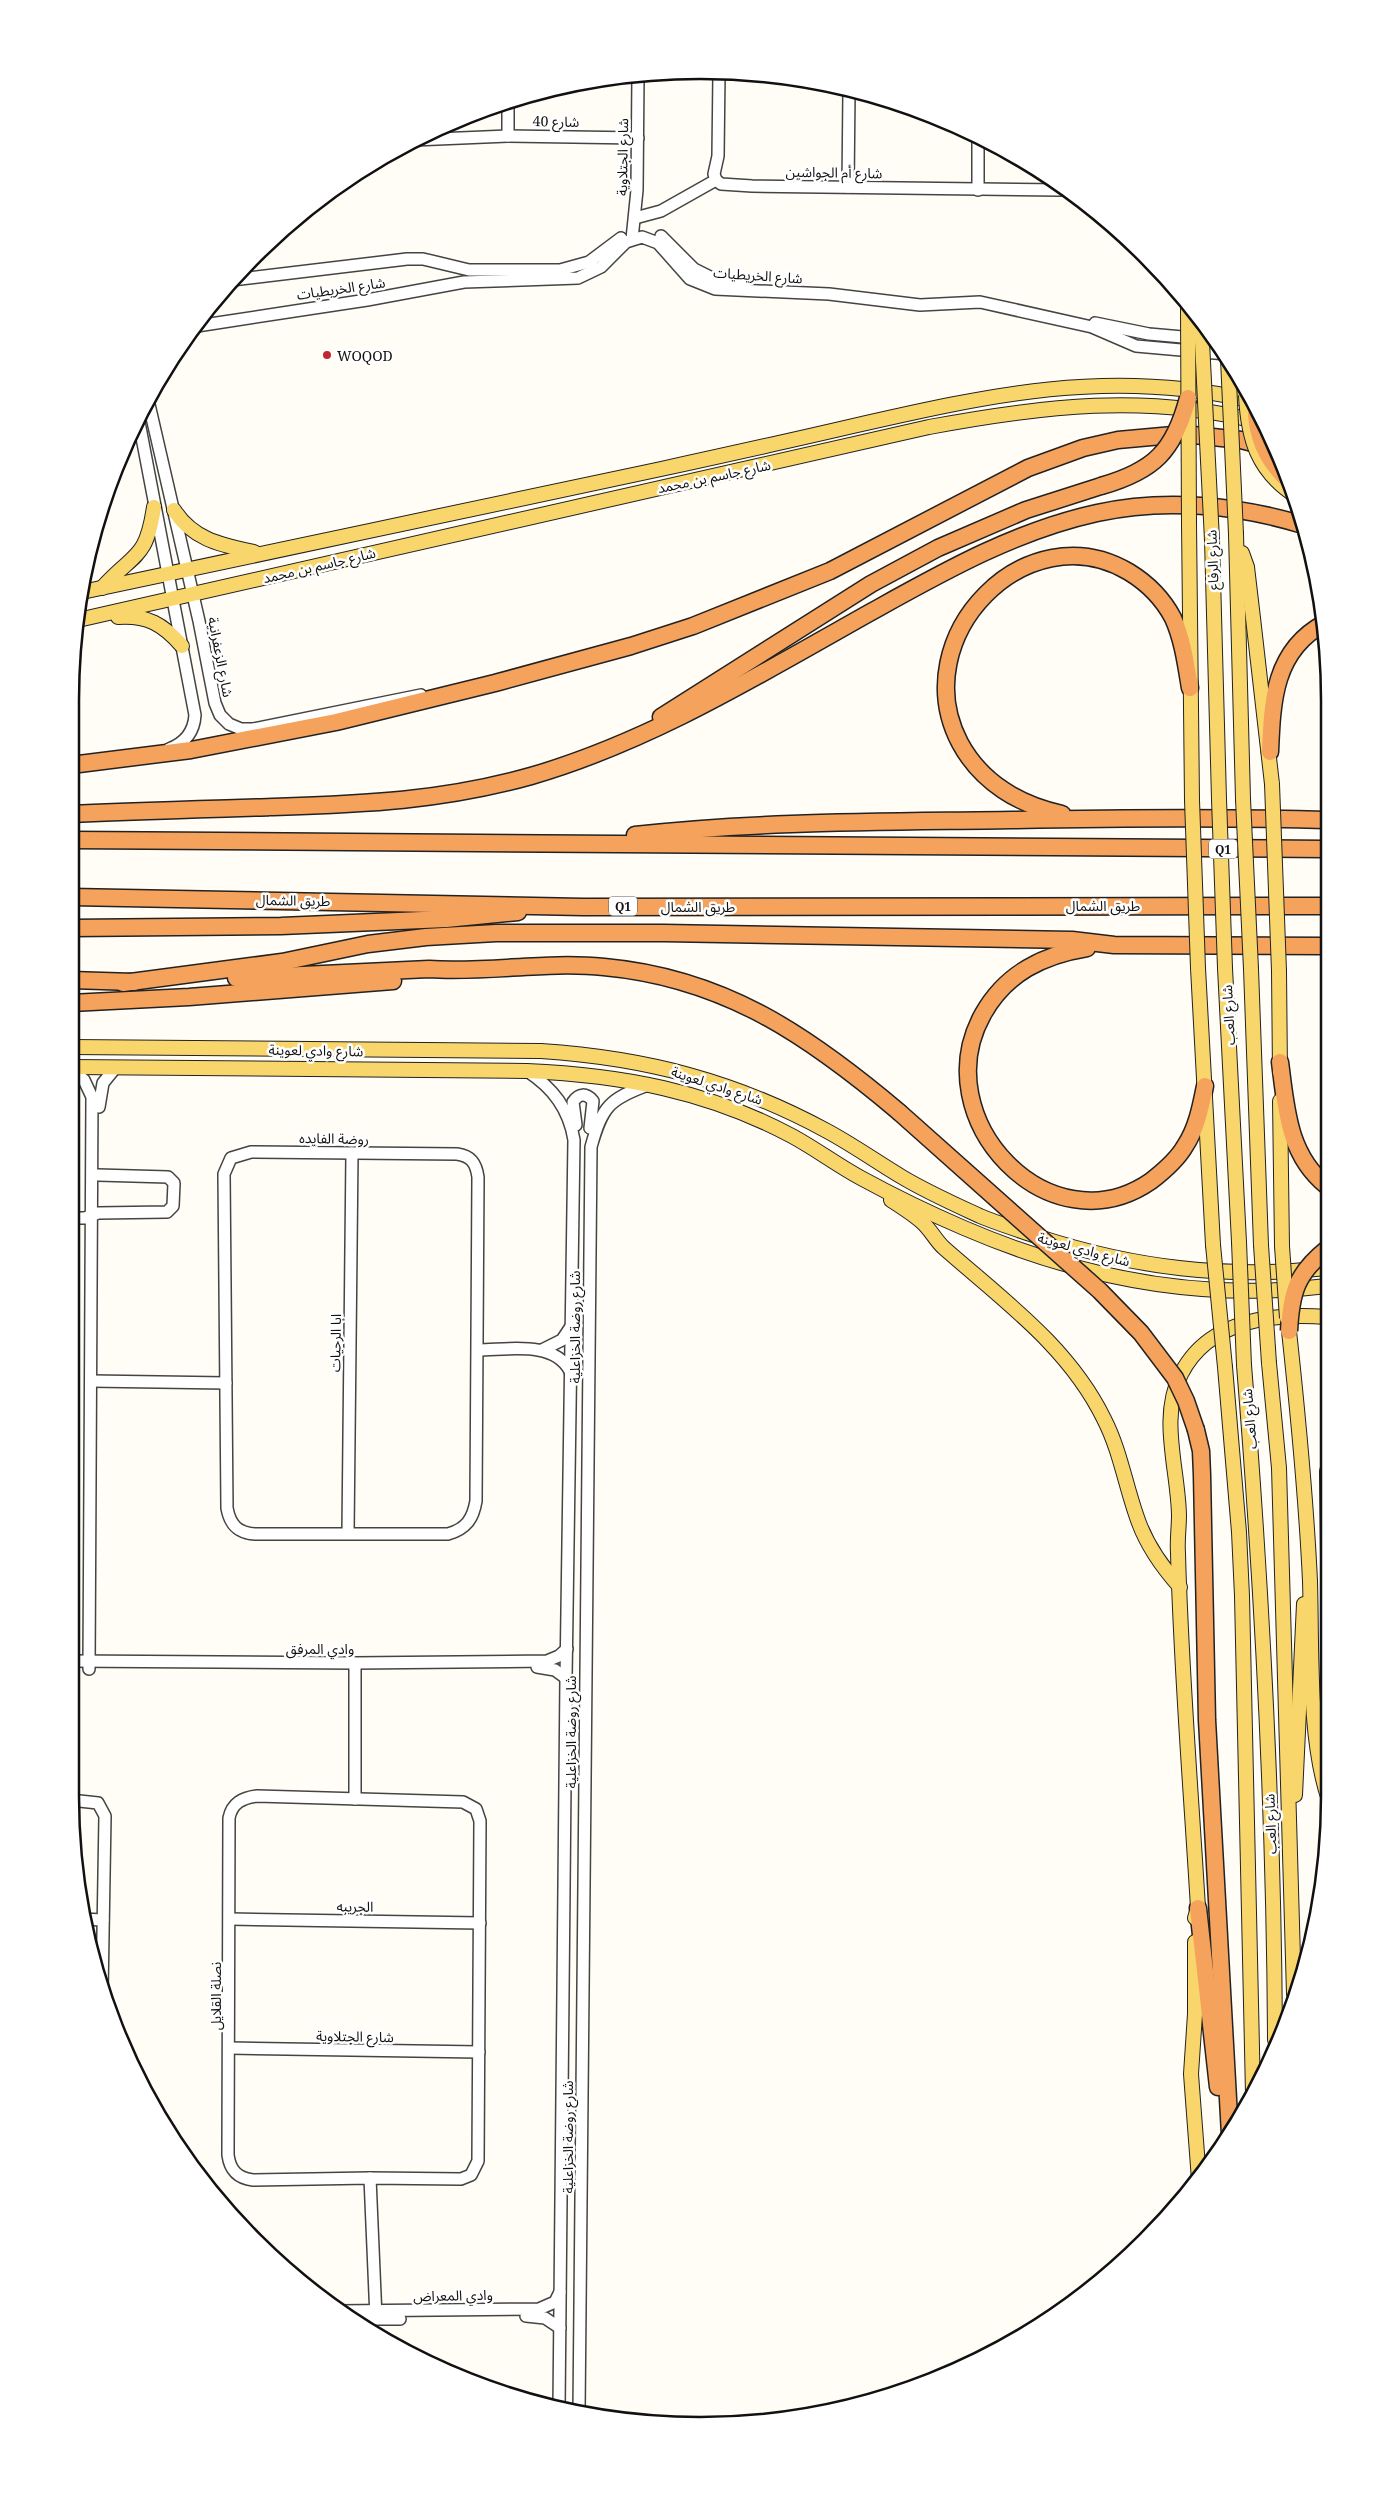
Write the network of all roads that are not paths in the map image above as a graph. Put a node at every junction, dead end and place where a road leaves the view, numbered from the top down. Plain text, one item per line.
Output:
1 (719, 79) edge
2 (638, 82) edge
3 (849, 97) edge
4 (508, 110) edge
5 (508, 136) junction
6 (638, 138) junction
7 (433, 139) edge
8 (978, 145) edge
9 (716, 180) junction
10 (848, 188) junction
11 (978, 190) junction
12 (1055, 190) edge
13 (635, 218) junction
14 (632, 235) junction
15 (448, 267) junction
16 (686, 269) junction
17 (244, 279) edge
18 (448, 284) junction
19 (1188, 316) edge
20 (205, 325) edge
21 (1202, 334) edge
22 (1205, 339) edge
23 (1216, 353) edge
24 (1229, 374) edge
25 (1188, 398) junction
26 (1243, 399) edge
27 (1246, 405) edge
28 (151, 411) edge
29 (1255, 421) edge
30 (1257, 424) edge
31 (140, 430) edge
32 (1267, 447) edge
33 (1276, 467) edge
34 (1282, 484) edge
35 (154, 507) junction
36 (174, 510) junction
37 (1295, 523) edge
38 (1237, 536) junction
39 (260, 554) junction
40 (187, 569) junction
41 (168, 573) junction
42 (102, 588) junction
43 (89, 591) edge
44 (193, 594) junction
45 (173, 598) junction
46 (84, 619) edge
47 (84, 620) edge
48 (1317, 628) edge
49 (182, 646) junction
50 (1190, 688) junction
51 (452, 693) junction
52 (628, 739) junction
53 (1270, 752) junction
54 (156, 755) junction
55 (79, 765) edge
56 (1219, 799) joint
57 (1243, 799) joint
58 (79, 814) edge
59 (1081, 818) junction
60 (1321, 820) edge
61 (79, 840) edge
62 (591, 844) junction
63 (1321, 849) edge
64 (79, 897) edge
65 (557, 905) junction
66 (1321, 906) edge
67 (79, 928) edge
68 (1114, 945) junction
69 (1321, 946) edge
70 (461, 971) junction
71 (79, 980) edge
72 (123, 983) junction
73 (79, 1003) edge
74 (79, 1048) edge
75 (1280, 1062) junction
76 (116, 1067) junction
77 (79, 1068) edge
78 (527, 1071) junction
79 (79, 1075) edge
80 (651, 1084) junction
81 (1205, 1086) junction
82 (590, 1147) junction
83 (574, 1151) junction
84 (352, 1153) junction
85 (98, 1175) junction
86 (861, 1178) junction
87 (1321, 1180) edge
88 (95, 1214) junction
89 (79, 1217) edge
90 (1321, 1254) edge
91 (1321, 1268) edge
92 (1321, 1286) edge
93 (1321, 1317) edge
94 (570, 1328) junction
95 (1289, 1331) junction
96 (478, 1350) junction
97 (542, 1350) junction
98 (570, 1371) junction
99 (94, 1381) junction
100 (226, 1383) junction
101 (348, 1533) junction
102 (1180, 1587) junction
103 (1310, 1587) junction
104 (567, 1650) junction
105 (79, 1663) edge
106 (92, 1665) junction
107 (79, 1667) edge
108 (355, 1667) junction
109 (566, 1678) junction
110 (1321, 1767) edge
111 (355, 1799) junction
112 (79, 1800) edge
113 (1288, 1843) junction
114 (1198, 1908) junction
115 (230, 1919) junction
116 (92, 1920) edge
117 (103, 1920) junction
118 (480, 1923) junction
119 (102, 1965) edge
120 (1293, 1979) edge
121 (1275, 2032) edge
122 (230, 2048) junction
123 (480, 2052) junction
124 (1252, 2081) edge
125 (1231, 2119) edge
126 (1223, 2131) edge
127 (1198, 2167) edge
128 (370, 2178) junction
129 (560, 2292) junction
130 (355, 2313) edge
131 (376, 2315) junction
132 (362, 2317) edge
133 (560, 2328) junction
134 (559, 2401) edge
135 (579, 2405) edge

1 - 9 street
2 - 6 street, شارع الجتلاوية
3 - 10 street
4 - 5 street
5 - 6 street, شارع 40
5 - 7 street, شارع 40
6 - 13 street, شارع الجتلاوية
8 - 11 street
9 - 10 street, شارع أم الجواشين
9 - 13 street
10 - 11 street, شارع أم الجواشين
11 - 12 street, شارع أم الجواشين
13 - 14 street, شارع الجتلاوية
14 - 15 street, شارع الخريطيات
14 - 16 street, شارع الخريطيات
14 - 18 street, شارع الخريطيات
15 - 17 street, شارع الخريطيات
15 - 18 street
16 - 22 street, شارع الخريطيات
16 - 23 street, شارع الخريطيات
18 - 20 street, شارع الخريطيات
19 - 25 main road, bridge
21 - 56 main road, شارع الرفاع, bridge
24 - 38 main road, شارع الرفاع, bridge
25 - 50 main road, bridge
25 - 52 highway, bridge
26 - 39 main road, شارع جاسم بن محمد
27 - 34 main road, bridge
28 - 36 street, شارع الزعفرانية
29 - 44 main road, شارع جاسم بن محمد
30 - 33 highway, bridge
31 - 35 street
32 - 51 highway
35 - 41 street
35 - 42 main road
36 - 39 main road
36 - 40 street, شارع الزعفرانية
37 - 52 highway
38 - 53 main road
38 - 57 main road, شارع الرفاع
39 - 40 main road, شارع جاسم بن محمد
40 - 41 main road, شارع جاسم بن محمد
40 - 44 street, شارع الزعفرانية
41 - 42 main road, شارع جاسم بن محمد
41 - 45 street
42 - 43 main road, شارع جاسم بن محمد
44 - 45 main road, شارع جاسم بن محمد
44 - 51 street, شارع الزعفرانية
45 - 46 main road, شارع جاسم بن محمد
45 - 49 street
47 - 49 main road
48 - 53 highway
49 - 54 street
50 - 59 highway
50 - 81 main road, bridge
51 - 54 highway
52 - 58 highway
53 - 75 main road, bridge
54 - 55 highway
56 - 121 main road, شارع العب, bridge
57 - 113 main road, شارع العب, bridge
59 - 60 highway
59 - 62 highway
61 - 62 highway, Q1
62 - 63 highway, Q1
64 - 65 highway, طريق الشمال / Q1
65 - 66 highway, طريق الشمال / Q1
65 - 67 highway
68 - 69 highway
68 - 72 highway
68 - 81 highway
70 - 72 highway
70 - 73 highway
70 - 125 highway, bridge
71 - 72 highway
74 - 91 main road, شارع وادي لعوينة
75 - 87 highway
75 - 95 main road, bridge
76 - 77 main road, شارع وادي لعوينة
76 - 78 main road, شارع وادي لعوينة
76 - 85 street
78 - 80 main road, شارع وادي لعوينة
78 - 83 street, شارع روضة الخزاعلية
79 - 88 street
80 - 82 street, شارع روضة الخزاعلية
80 - 86 main road, شارع وادي لعوينة
81 - 124 main road, bridge
82 - 83 street
82 - 135 street, شارع روضة الخزاعلية
83 - 94 street, شارع روضة الخزاعلية
84 - 96 street, روضة الفايده
84 - 100 street, روضة الفايده
84 - 101 street, ابا الرحيات
85 - 88 street
85 - 88 street
86 - 92 main road, شارع وادي لعوينة
86 - 102 main road
88 - 89 street
88 - 99 street
90 - 95 highway, bridge
93 - 102 main road
94 - 97 street
94 - 98 street, شارع روضة الخزاعلية
95 - 103 main road
96 - 97 street
96 - 101 street, روضة الفايده
97 - 98 street
98 - 104 street, شارع روضة الخزاعلية
99 - 100 street
99 - 106 street
100 - 101 street, روضة الفايده
102 - 114 main road
103 - 110 main road
103 - 113 main road
104 - 108 street, وادي المرفق
104 - 109 street, شارع روضة الخزاعلية
105 - 106 street, وادي المرفق
106 - 107 street, وادي المرفق
106 - 108 street, وادي المرفق
108 - 109 street, وادي المرفق
108 - 111 street
109 - 129 street, شارع روضة الخزاعلية
111 - 115 street, نصلة القلايل
111 - 118 street, نصلة القلايل
112 - 117 street
113 - 120 main road, شارع العب
114 - 126 highway
114 - 127 main road
115 - 118 street, الجريبه
115 - 122 street, نصلة القلايل
116 - 117 street
117 - 119 street
118 - 123 street, نصلة القلايل
122 - 123 street, شارع الجتلاوية
122 - 128 street, نصلة القلايل
123 - 128 street, نصلة القلايل
128 - 131 street
129 - 131 street, وادي المعراض
129 - 133 street, شارع روضة الخزاعلية
130 - 131 street, وادي المعراض
131 - 132 street, وادي المعراض
131 - 133 street, وادي المعراض
133 - 134 street, شارع روضة الخزاعلية

